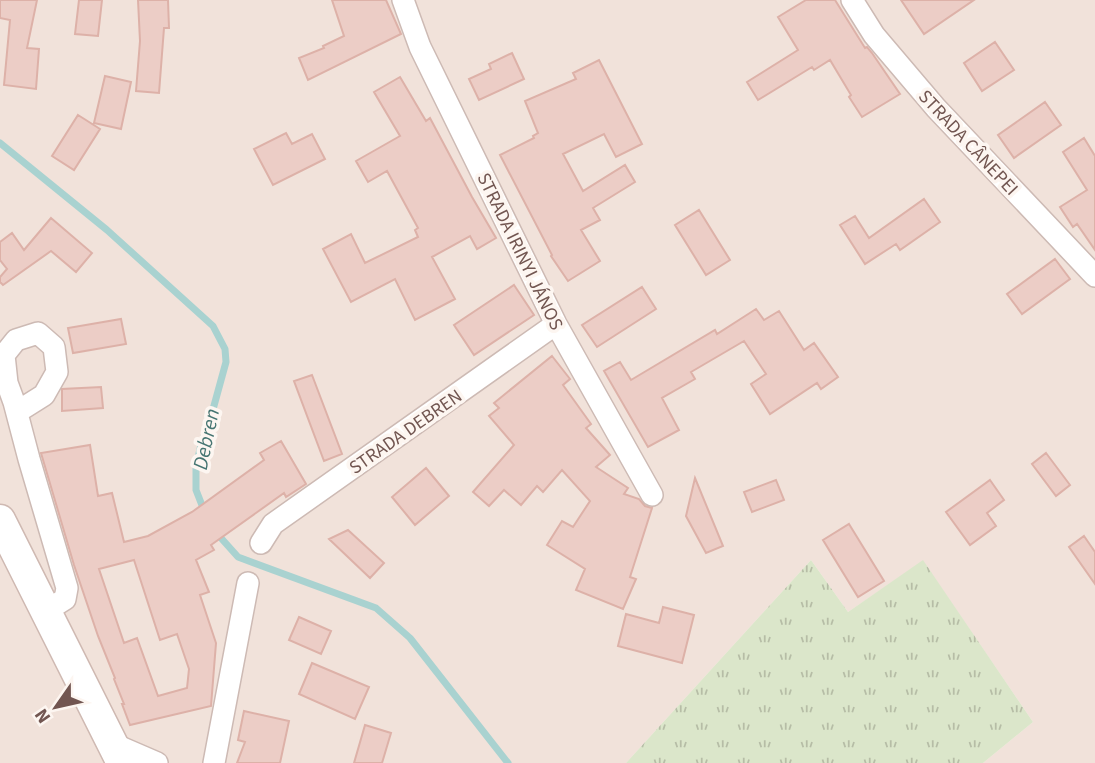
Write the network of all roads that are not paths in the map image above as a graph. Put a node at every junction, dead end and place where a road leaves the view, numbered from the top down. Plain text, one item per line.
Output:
1 (403, 0) edge
2 (852, 0) edge
3 (1095, 276) edge
4 (556, 324) junction
5 (17, 412) dead end
6 (652, 495) dead end
7 (0, 520) edge
8 (261, 543) dead end
9 (248, 583) dead end
10 (46, 611) junction
11 (117, 754) edge
12 (157, 763) edge
13 (214, 763) edge

1 - 4 street, STRADA IRINYI JÁNOS
2 - 3 street, STRADA CÂNEPEI
4 - 6 street, STRADA IRINYI JÁNOS
4 - 8 street, STRADA DEBREN
5 - 10 street
7 - 10 main road
9 - 13 street
10 - 11 main road
11 - 12 street

